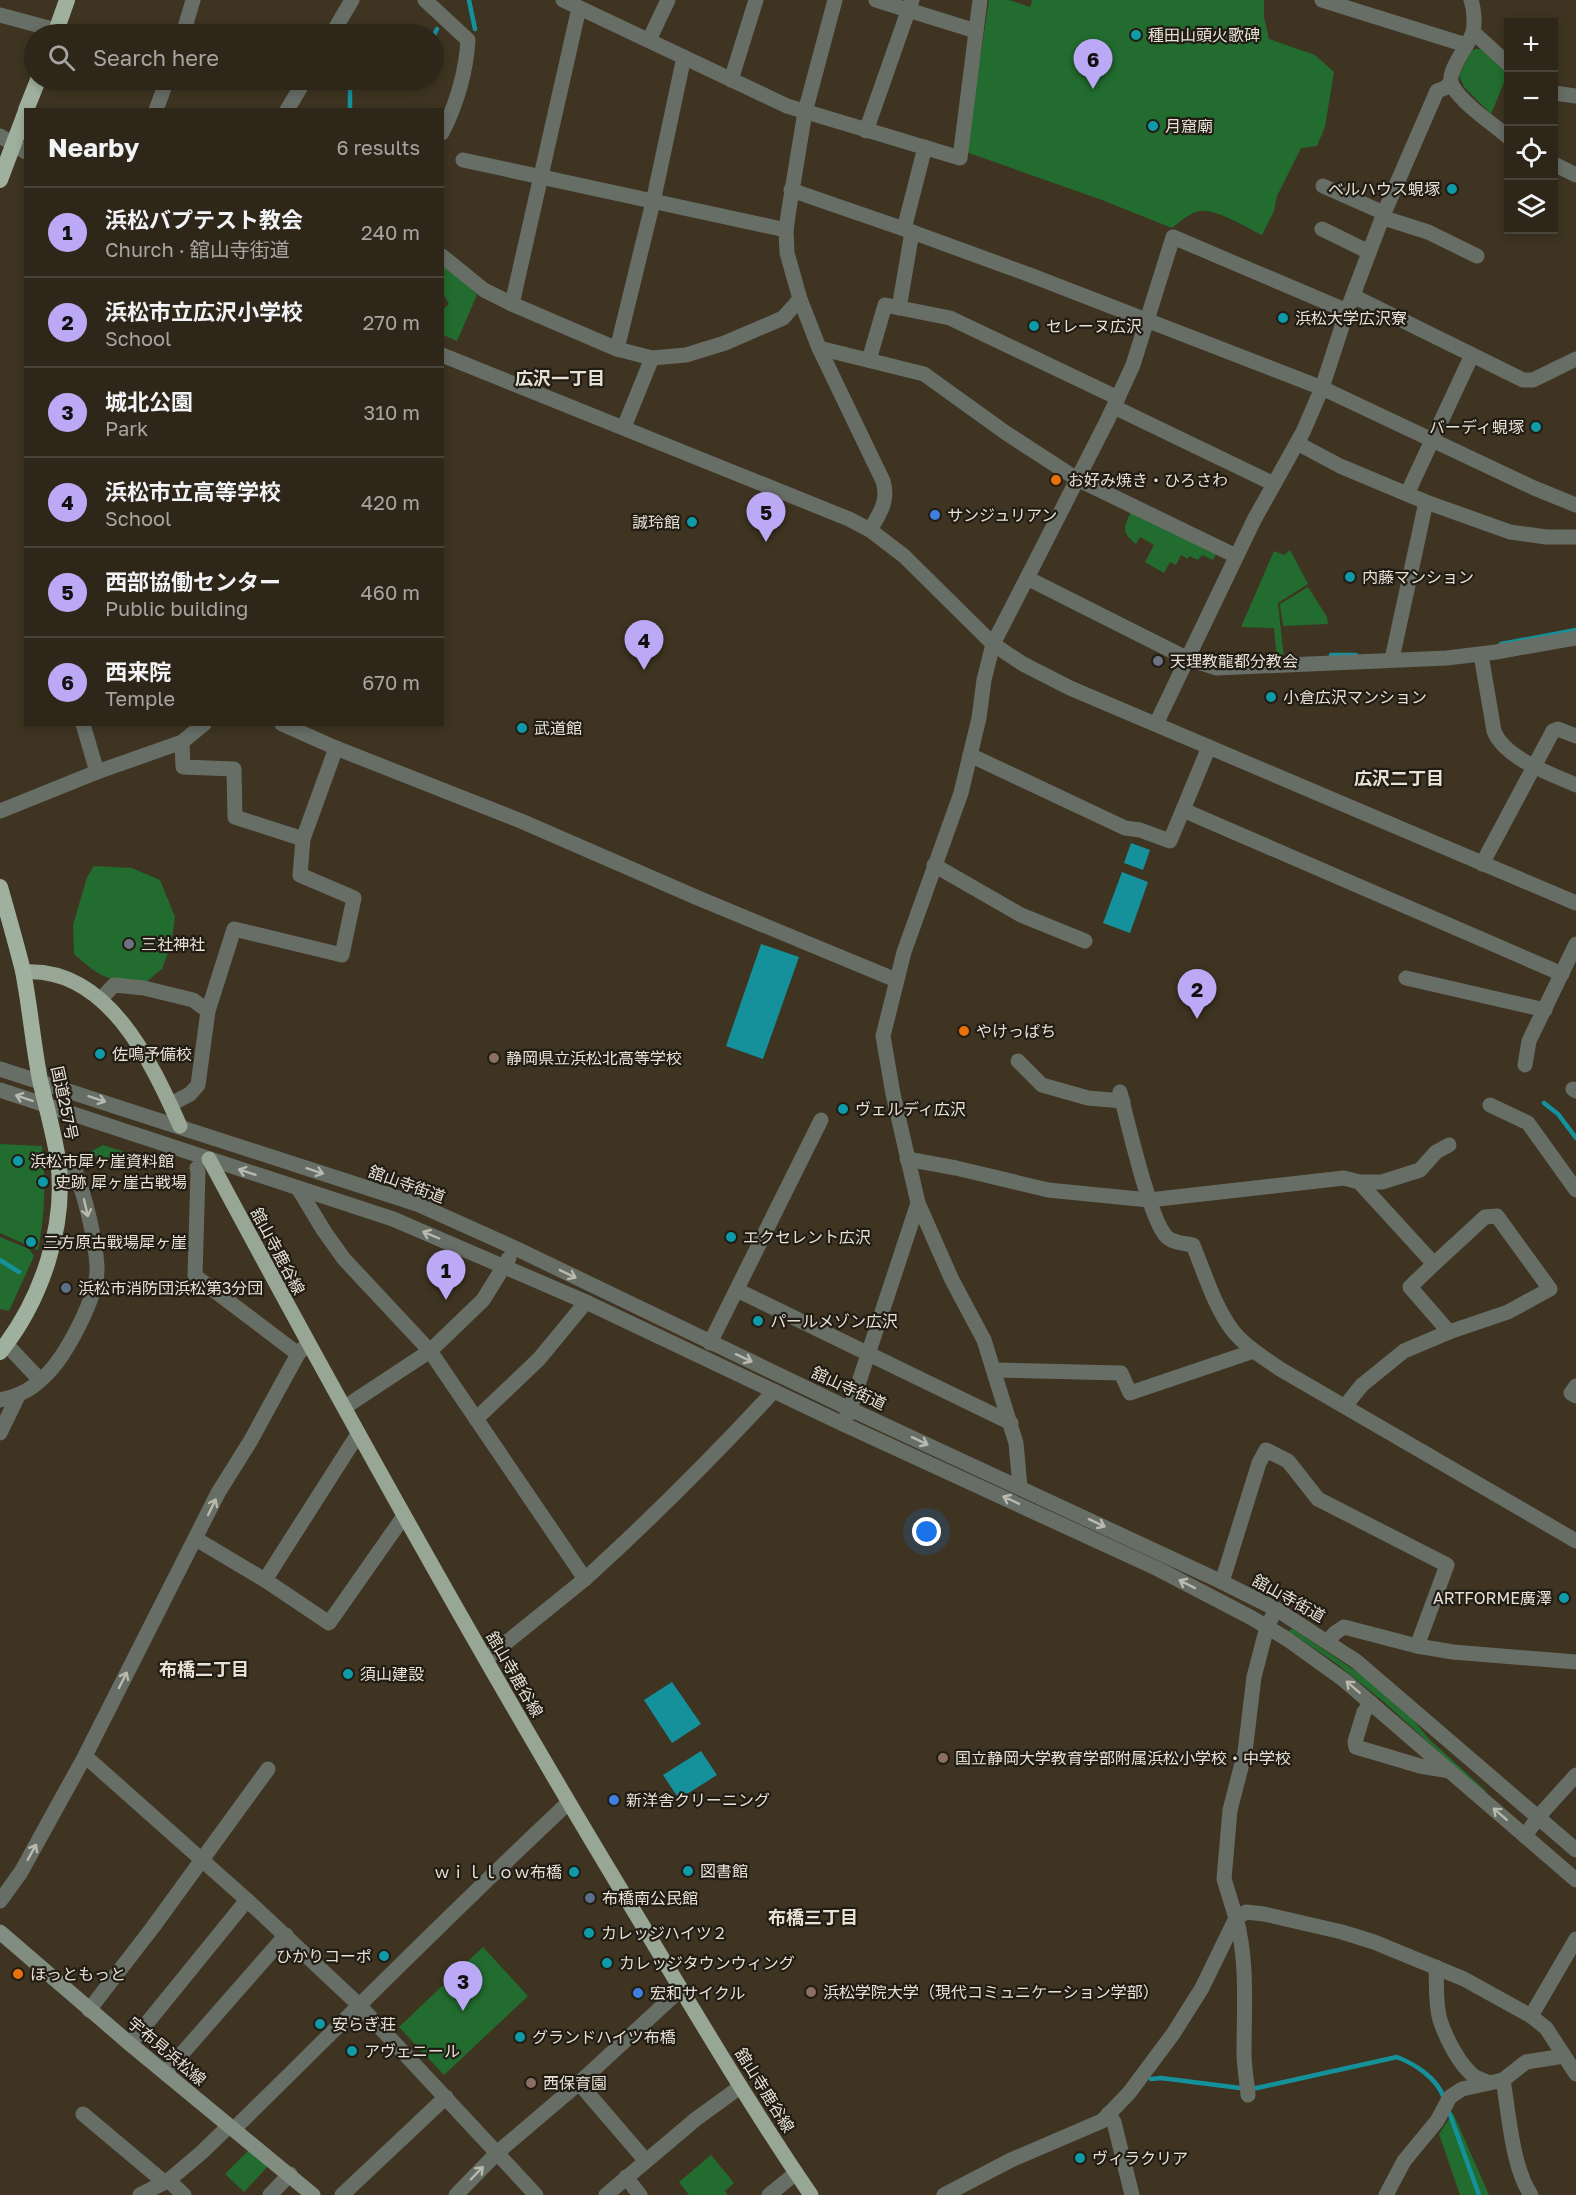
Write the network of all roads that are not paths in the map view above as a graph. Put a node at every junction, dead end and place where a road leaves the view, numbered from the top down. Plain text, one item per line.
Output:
1 (67, 0) edge
2 (193, 0) edge
3 (352, 0) edge
4 (425, 0) edge
5 (563, 0) edge
6 (668, 0) edge
7 (756, 0) edge
8 (835, 0) edge
9 (876, 0) edge
10 (980, 0) edge
11 (1322, 0) edge
12 (1472, 0) edge
13 (910, 5) edge
14 (579, 8) junction
15 (0, 15) edge
16 (30, 24) edge
17 (63, 24) edge
18 (186, 24) edge
19 (338, 24) edge
20 (976, 31) junction
21 (1469, 39) junction
22 (649, 40) junction
23 (684, 57) junction
24 (1504, 61) edge
25 (731, 80) junction
26 (1450, 82) junction
27 (34, 90) edge
28 (163, 90) edge
29 (299, 90) edge
30 (1558, 94) edge
31 (1576, 96) edge
32 (27, 108) edge
33 (157, 108) edge
34 (288, 108) edge
35 (805, 112) junction
36 (24, 115) edge
37 (444, 128) edge
38 (866, 131) junction
39 (1504, 133) edge
40 (13, 144) edge
41 (925, 147) junction
42 (462, 160) dead end
43 (1558, 166) edge
44 (1576, 175) edge
45 (541, 177) junction
46 (0, 180) edge
47 (1323, 186) dead end
48 (791, 190) junction
49 (653, 202) junction
50 (1384, 216) junction
51 (1322, 229) dead end
52 (786, 230) junction
53 (908, 230) junction
54 (1369, 252) junction
55 (1477, 256) dead end
56 (444, 258) edge
57 (1353, 296) junction
58 (800, 299) junction
59 (512, 304) junction
60 (899, 308) junction
61 (1347, 311) junction
62 (1148, 320) junction
63 (819, 348) junction
64 (617, 349) junction
65 (1472, 355) junction
66 (444, 356) edge
67 (652, 358) junction
68 (1576, 359) edge
69 (869, 360) junction
70 (1322, 388) junction
71 (1116, 402) junction
72 (624, 427) junction
73 (1434, 439) junction
74 (1297, 443) junction
75 (1077, 479) junction
76 (1274, 484) junction
77 (1407, 494) junction
78 (1426, 502) junction
79 (1576, 505) edge
80 (870, 530) junction
81 (1576, 537) edge
82 (1236, 556) junction
83 (1027, 578) junction
84 (1576, 638) edge
85 (993, 644) junction
86 (1481, 655) junction
87 (1188, 659) junction
88 (1392, 659) junction
89 (1156, 724) junction
90 (84, 726) edge
91 (202, 726) edge
92 (286, 726) edge
93 (1576, 736) edge
94 (182, 742) junction
95 (1209, 747) junction
96 (336, 748) junction
97 (970, 755) junction
98 (1534, 766) junction
99 (97, 772) junction
100 (1576, 785) edge
101 (1183, 810) junction
102 (0, 811) edge
103 (303, 839) junction
104 (1482, 864) junction
105 (934, 866) junction
106 (0, 887) edge
107 (1576, 903) edge
108 (1085, 942) dead end
109 (1576, 944) edge
110 (23, 972) junction
111 (1562, 974) junction
112 (1406, 978) dead end
113 (896, 980) junction
114 (101, 999) junction
115 (1545, 1010) junction
116 (208, 1011) junction
117 (1018, 1061) dead end
118 (1525, 1065) dead end
119 (0, 1069) edge
120 (41, 1082) junction
121 (0, 1090) edge
122 (171, 1104) junction
123 (1490, 1105) dead end
124 (48, 1106) junction
125 (821, 1120) dead end
126 (180, 1126) junction
127 (1449, 1145) dead end
128 (907, 1159) junction
129 (58, 1163) junction
130 (203, 1164) junction
131 (1359, 1182) junction
132 (298, 1188) junction
133 (1576, 1190) edge
134 (1149, 1200) junction
135 (918, 1203) junction
136 (515, 1248) junction
137 (1434, 1264) junction
138 (504, 1267) junction
139 (737, 1290) junction
140 (586, 1302) junction
141 (1449, 1332) junction
142 (710, 1343) junction
143 (3, 1348) edge
144 (303, 1349) junction
145 (430, 1351) junction
146 (1254, 1351) junction
147 (868, 1353) junction
148 (995, 1370) junction
149 (40, 1380) junction
150 (1576, 1386) edge
151 (774, 1391) junction
152 (18, 1396) junction
153 (1576, 1396) edge
154 (0, 1400) edge
155 (1345, 1406) junction
156 (345, 1407) junction
157 (850, 1409) junction
158 (476, 1419) junction
159 (1011, 1423) junction
160 (843, 1424) junction
161 (0, 1433) edge
162 (358, 1434) junction
163 (1020, 1487) junction
164 (404, 1516) junction
165 (196, 1539) junction
166 (1576, 1541) edge
167 (585, 1579) junction
168 (265, 1580) junction
169 (1222, 1582) junction
170 (1276, 1609) junction
171 (1267, 1627) junction
172 (1328, 1641) junction
173 (1417, 1646) junction
174 (486, 1659) junction
175 (1576, 1662) edge
176 (1371, 1703) junction
177 (85, 1756) junction
178 (268, 1769) dead end
179 (1450, 1771) junction
180 (1576, 1775) edge
181 (568, 1803) junction
182 (1539, 1816) junction
183 (1526, 1836) junction
184 (1576, 1850) edge
185 (202, 1861) junction
186 (1576, 1880) edge
187 (247, 1900) junction
188 (0, 1901) edge
189 (1236, 1918) junction
190 (0, 1932) edge
191 (286, 1935) junction
192 (1576, 1939) edge
193 (1436, 1967) junction
194 (681, 1989) junction
195 (360, 2006) junction
196 (89, 2010) junction
197 (1531, 2016) junction
198 (130, 2044) junction
199 (1564, 2056) junction
200 (1575, 2070) edge
201 (165, 2073) junction
202 (1496, 2081) junction
203 (579, 2083) junction
204 (740, 2087) junction
205 (1248, 2091) dead end
206 (446, 2097) junction
207 (83, 2114) dead end
208 (1108, 2114) junction
209 (232, 2128) junction
210 (498, 2152) junction
211 (645, 2161) junction
212 (796, 2173) junction
213 (290, 2174) junction
214 (626, 2177) junction
215 (166, 2181) junction
216 (140, 2195) edge
217 (184, 2195) edge
218 (270, 2195) edge
219 (313, 2195) edge
220 (342, 2195) edge
221 (456, 2195) edge
222 (536, 2195) edge
223 (606, 2195) edge
224 (640, 2195) edge
225 (769, 2195) edge
226 (811, 2195) edge
227 (944, 2195) edge
228 (1132, 2195) edge
229 (1386, 2195) edge
230 (1531, 2195) edge

1 - 17 highway
2 - 18 street
3 - 19 street
4 - 37 street
5 - 14 street
6 - 22 street
7 - 25 street
8 - 35 street
9 - 13 street
10 - 20 street
11 - 21 street
12 - 21 street
13 - 20 street
13 - 38 street
14 - 22 street
14 - 45 street
15 - 16 street
20 - 41 street
21 - 24 street
21 - 26 street
22 - 23 street
23 - 25 street
23 - 49 street
25 - 35 street
26 - 39 street
26 - 50 street
27 - 32 highway
28 - 33 street
29 - 34 street
30 - 31 street
35 - 38 street
35 - 48 street
36 - 40 highway
38 - 41 street
40 - 46 highway
41 - 53 street
42 - 45 street
43 - 44 street
45 - 49 street
45 - 59 street
47 - 50 street
48 - 52 street
48 - 53 street
49 - 52 street
49 - 64 street
50 - 54 street
50 - 55 street
51 - 54 street
52 - 58 street
53 - 60 street
53 - 62 street
54 - 57 street
56 - 59 street
57 - 61 street
57 - 65 street
58 - 63 street
58 - 67 street
59 - 64 street
60 - 69 street
60 - 71 street
61 - 62 street
61 - 70 street
62 - 70 street
62 - 71 street
63 - 69 street
63 - 80 street
64 - 67 street
65 - 68 street
65 - 73 street
66 - 72 street
67 - 72 street
69 - 75 street
70 - 73 street
70 - 74 street
71 - 75 street
71 - 76 street
72 - 80 street
73 - 77 street
73 - 79 street
74 - 76 street
74 - 77 street
75 - 82 street
75 - 83 street
76 - 82 street
77 - 78 street
78 - 81 street
78 - 88 street
80 - 85 street
82 - 87 street
83 - 85 street
83 - 87 street
84 - 86 street
85 - 89 street
85 - 97 street
86 - 88 street
86 - 98 street
87 - 88 street
87 - 89 street
89 - 95 street
90 - 99 street
91 - 94 street
92 - 96 street
93 - 98 street
94 - 99 street
94 - 103 street
95 - 101 street
95 - 104 street
96 - 103 street
96 - 113 street
97 - 101 street
97 - 105 street
98 - 100 street
98 - 104 street
99 - 102 street
101 - 111 street
103 - 116 street
104 - 107 street
105 - 108 street
105 - 113 street
106 - 110 highway, 国道257号
109 - 111 street
110 - 114 main road
110 - 120 highway, 国道257号
111 - 115 street
112 - 115 street
113 - 128 street
114 - 116 street
114 - 122 main road
115 - 118 street
116 - 122 street
117 - 134 street
119 - 120 street, 舘山寺街道
120 - 124 highway, 国道257号
120 -> 126 street, 舘山寺街道
124 -> 121 street
122 - 126 main road
123 - 133 street
124 - 129 highway, 国道257号
124 - 130 street
125 - 139 street
126 -> 136 street, 舘山寺街道
127 - 131 street
128 - 134 street
128 - 135 street
129 - 143 highway, 国道257号
129 -> 149 street
132 -> 130 street
130 - 144 main road, 舘山寺鹿谷線
130 - 144 street
131 - 134 street
131 - 137 street
138 -> 132 street
132 - 145 street
134 - 146 street
135 - 147 street
135 - 148 street
136 - 138 street
136 -> 142 street, 舘山寺街道
137 - 141 street
137 - 141 street
138 - 140 street
138 - 145 street
139 - 142 street
139 - 147 street
140 - 151 street
140 - 158 street
141 - 155 street
142 -> 157 street, 舘山寺街道
143 - 149 street
144 - 156 main road, 舘山寺鹿谷線
165 -> 144 street
145 - 156 street
145 - 158 street
146 - 148 street
146 - 155 street
147 - 157 street
147 - 159 street
148 - 159 street
149 - 152 street
150 - 153 street
151 - 160 street
151 - 167 street
152 - 154 street
152 - 161 street
155 - 166 street
156 - 162 main road, 舘山寺鹿谷線
157 - 160 street
157 -> 163 street, 舘山寺街道
158 - 167 street
159 - 163 street
171 -> 160 street
162 - 164 main road, 舘山寺鹿谷線
162 - 168 street
163 -> 169 street, 舘山寺街道
164 - 168 street
164 - 174 main road, 舘山寺鹿谷線
165 - 168 street
177 -> 165 street
167 - 174 street
169 - 170 street, 舘山寺街道
169 - 173 street
170 - 171 street
170 - 172 street, 舘山寺街道
176 -> 171 street
171 - 189 street
172 - 173 street
172 - 182 street, 舘山寺街道
173 - 175 street
174 - 181 main road, 舘山寺鹿谷線
176 - 179 street
176 - 179 street
177 - 185 street
188 -> 177 street
178 - 185 street
183 -> 179 street
180 - 182 street
181 - 194 main road, 舘山寺鹿谷線
181 - 195 street
182 - 183 street
182 - 184 street, 舘山寺街道
183 - 186 street
185 - 187 street
185 - 196 street
187 - 191 street
187 - 198 street
189 - 193 street
189 - 205 street
189 - 208 street
190 - 196 main road, 宇布見浜松線
191 - 195 street
191 - 201 street
192 - 197 street
193 - 197 street
193 - 202 street
194 - 203 street
194 - 204 main road, 舘山寺鹿谷線
195 - 206 street
195 - 209 street
196 - 198 main road, 宇布見浜松線
197 - 199 street
198 - 201 main road, 宇布見浜松線
199 - 200 street
199 - 202 street
201 - 209 main road, 宇布見浜松線
202 - 229 street
202 - 230 street
203 - 210 street
203 - 211 street
204 - 211 street
204 - 212 main road, 舘山寺鹿谷線
206 - 210 street
206 - 220 street
207 - 215 street
208 - 227 street
208 - 228 street
209 - 213 main road, 宇布見浜松線
209 - 215 street
221 -> 210 street
210 - 222 street
211 - 214 street
212 - 225 street
212 - 226 main road, 舘山寺鹿谷線
213 - 218 street
213 - 219 main road, 宇布見浜松線
214 - 223 street
214 - 224 street
215 - 216 street
215 - 217 street

